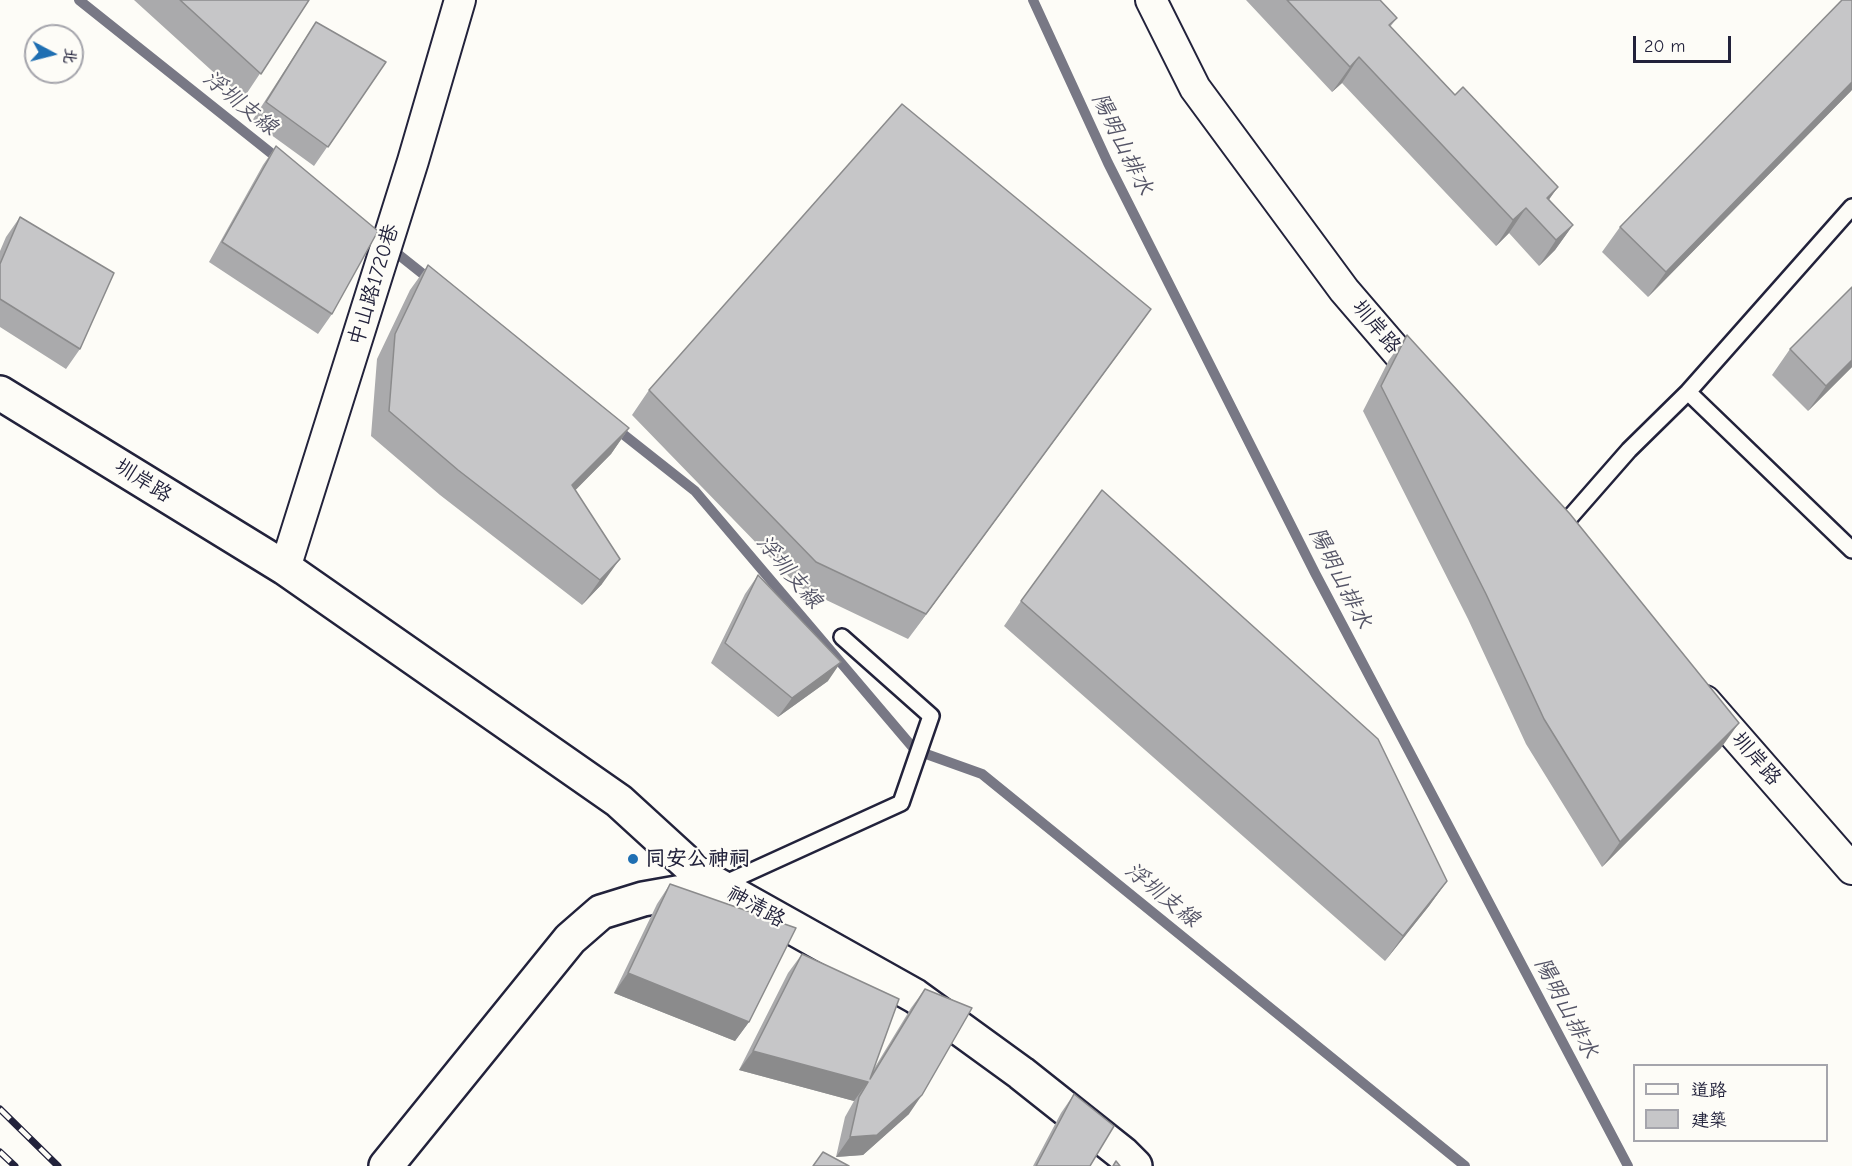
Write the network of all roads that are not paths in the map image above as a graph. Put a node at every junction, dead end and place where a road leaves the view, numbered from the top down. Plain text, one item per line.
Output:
1 (460, 0) edge
2 (1150, 0) edge
3 (1852, 207) edge
4 (1688, 392) junction
5 (0, 393) edge
6 (1441, 403) edge
7 (1556, 532) edge
8 (1852, 550) edge
9 (285, 568) junction
10 (842, 637) dead end
11 (1689, 683) edge
12 (1852, 869) edge
13 (719, 886) junction
14 (386, 1166) edge
15 (1135, 1166) edge

1 - 9 street, 中山路1720巷
2 - 6 street, 圳岸路
3 - 4 lane
4 - 7 lane
4 - 8 lane
5 - 9 street, 圳岸路
9 - 13 street, 圳岸路
10 - 13 lane
11 - 12 street, 圳岸路
13 - 14 street, 神清路
13 - 15 street, 神清路

